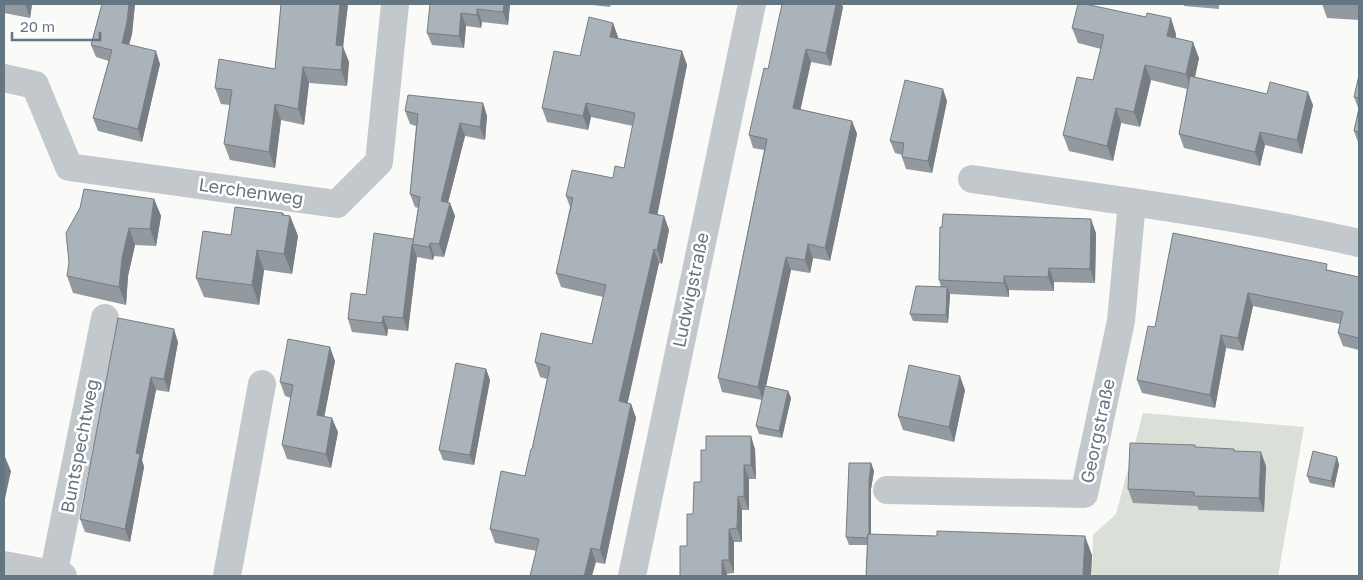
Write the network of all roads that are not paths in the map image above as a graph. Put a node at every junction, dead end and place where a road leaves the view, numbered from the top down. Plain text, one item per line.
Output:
1 (395, 4) edge
2 (752, 4) edge
3 (4, 78) edge
4 (972, 179) dead end
5 (1132, 202) junction
6 (1359, 243) edge
7 (105, 318) dead end
8 (262, 384) dead end
9 (887, 490) dead end
10 (4, 565) edge
11 (57, 576) edge
12 (227, 576) edge
13 (632, 576) edge

1 - 3 street, Lerchenweg
2 - 13 street, Ludwigstraße
4 - 5 street
5 - 6 street
5 - 9 street, Georgstraße
7 - 11 street, Buntspechtweg
8 - 12 street
10 - 11 street, Buntspechtweg

